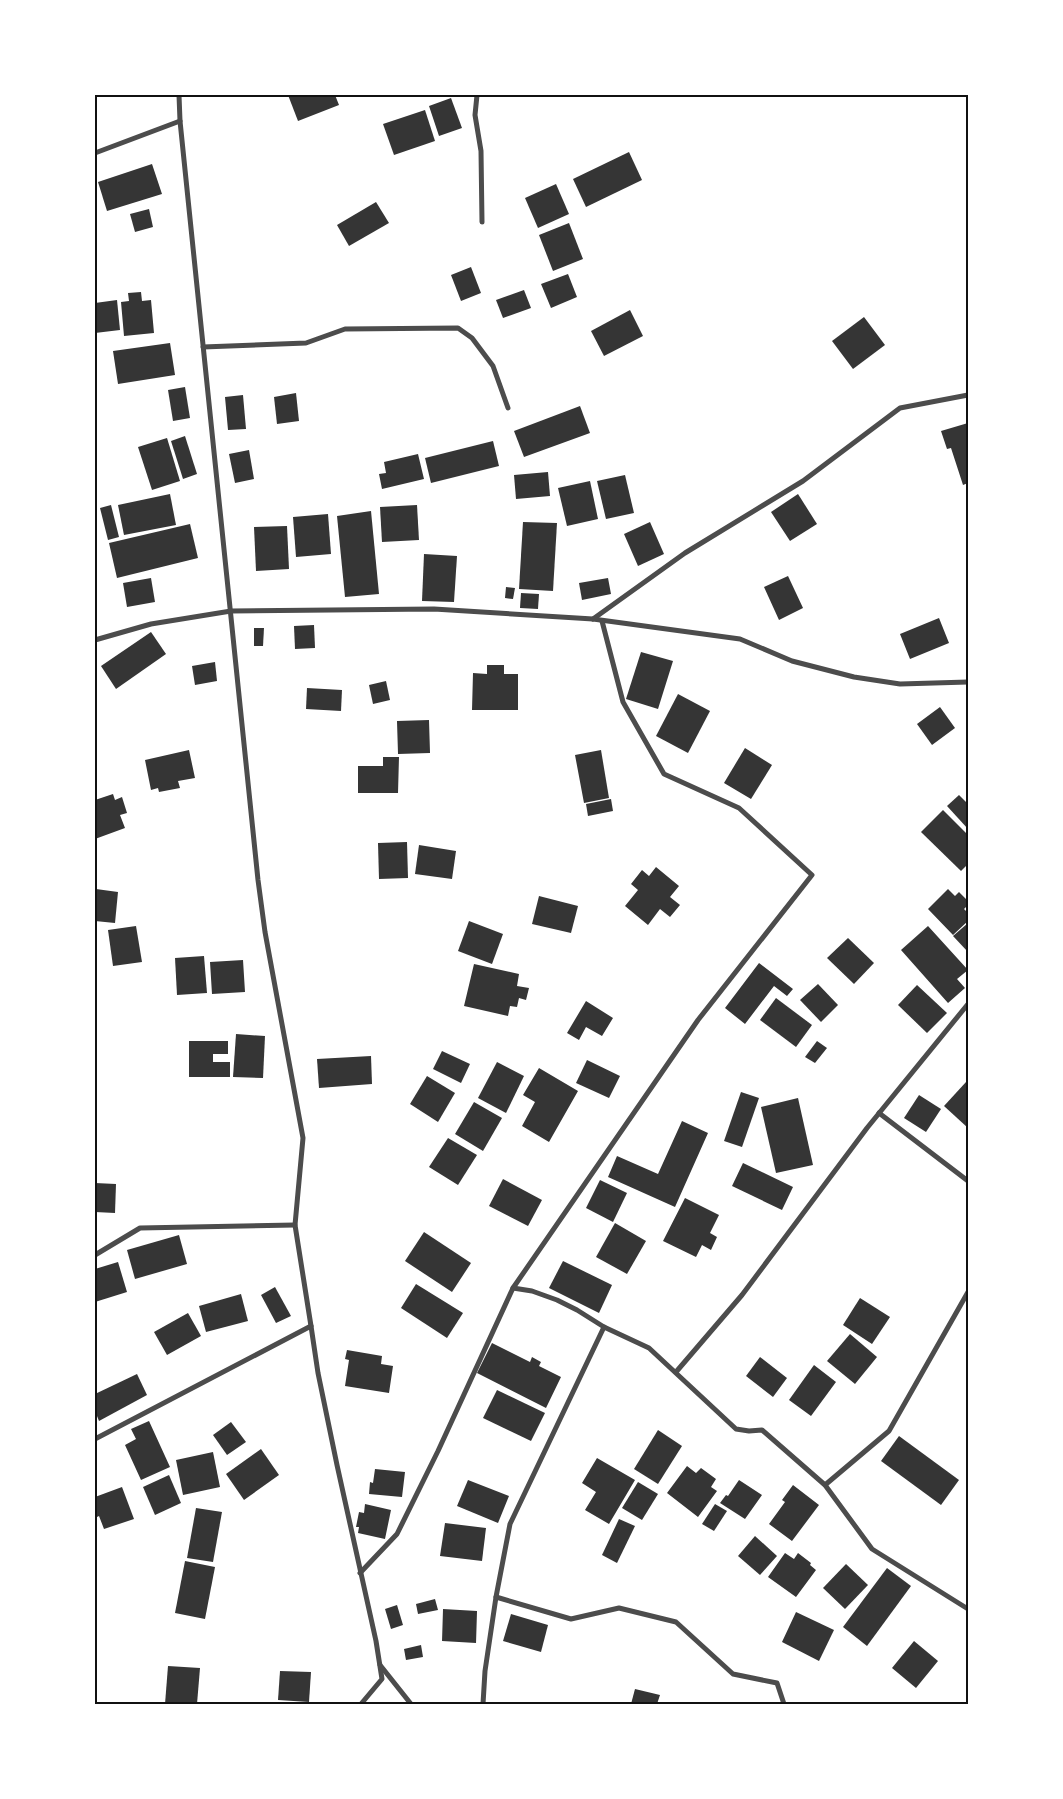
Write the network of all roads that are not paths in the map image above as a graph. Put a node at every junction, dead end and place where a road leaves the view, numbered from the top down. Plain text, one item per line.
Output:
1 (179, 95) edge
2 (477, 95) edge
3 (180, 121) junction
4 (95, 153) edge
5 (482, 222) dead end
6 (203, 347) junction
7 (968, 395) edge
8 (508, 408) dead end
9 (231, 610) junction
10 (594, 620) junction
11 (602, 621) junction
12 (95, 640) edge
13 (968, 682) edge
14 (968, 1004) edge
15 (879, 1113) junction
16 (968, 1181) edge
17 (295, 1225) junction
18 (95, 1254) edge
19 (513, 1288) junction
20 (968, 1292) edge
21 (311, 1326) junction
22 (604, 1327) junction
23 (676, 1372) junction
24 (95, 1439) edge
25 (825, 1485) junction
26 (360, 1573) junction
27 (496, 1598) junction
28 (968, 1609) edge
29 (380, 1665) junction
30 (361, 1704) edge
31 (411, 1704) edge
32 (484, 1704) edge
33 (784, 1704) edge

1 - 3 street
2 - 5 street
3 - 4 street
3 - 6 street
6 - 8 street
6 - 9 street
7 - 10 street
9 - 10 street
9 - 12 street
9 - 17 street
10 - 11 street
11 - 13 street
11 - 19 street
14 - 15 street
15 - 16 street
15 - 23 street
17 - 18 street
17 - 21 street
19 - 22 street
19 - 26 street
20 - 25 street
21 - 24 street
21 - 26 street
22 - 23 street
22 - 27 street
23 - 25 street
25 - 28 street
26 - 29 street
27 - 32 street
27 - 33 street
29 - 30 street
29 - 31 street

